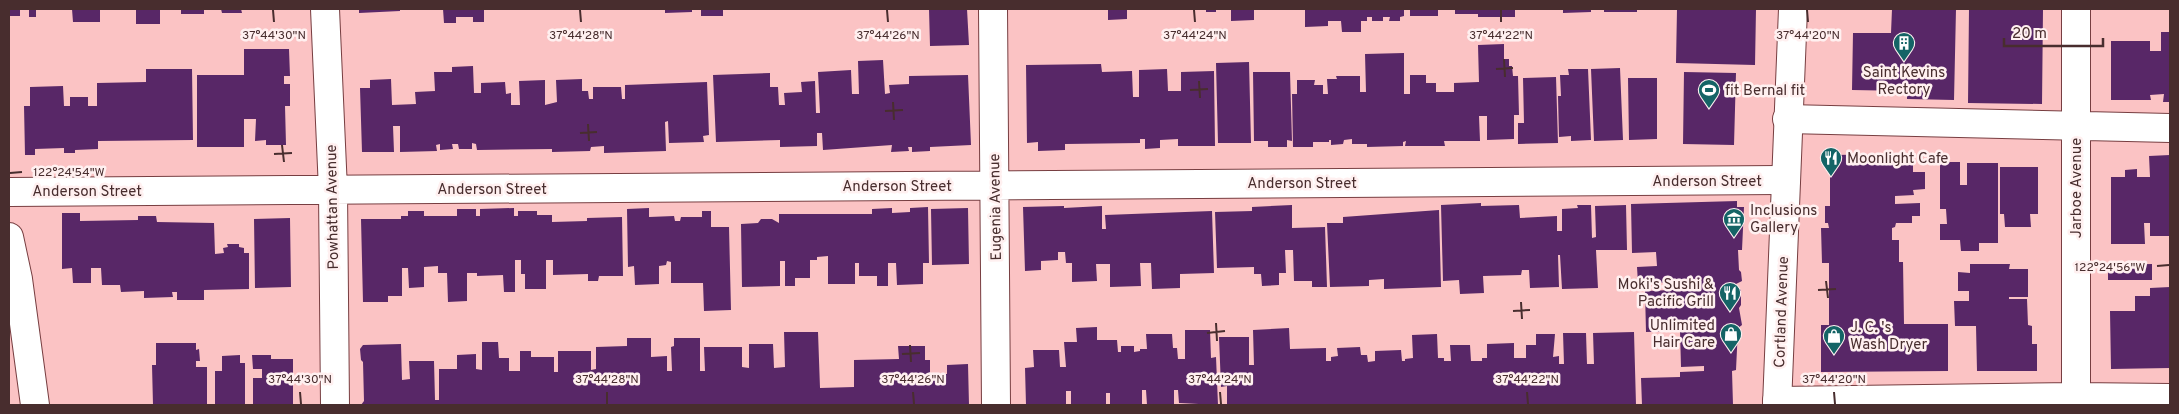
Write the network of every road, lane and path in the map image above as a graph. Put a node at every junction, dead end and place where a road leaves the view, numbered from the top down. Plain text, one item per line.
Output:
1 (325, 9) edge
2 (993, 9) edge
3 (1793, 9) edge
4 (2076, 9) edge
5 (1787, 120) junction
6 (2076, 127) junction
7 (2170, 128) edge
8 (1786, 180) junction
9 (994, 186) junction
10 (333, 190) junction
11 (9, 192) edge
12 (9, 237) edge
13 (2076, 397) junction
14 (2170, 398) edge
15 (1777, 403) edge
16 (35, 405) edge
17 (335, 405) edge
18 (996, 405) edge

1 - 10 street, Powhattan Avenue
2 - 9 street, Eugenia Avenue
3 - 5 street, Cortland Avenue
4 - 6 street, Jarboe Avenue
5 - 6 street
5 - 8 street, Cortland Avenue
6 - 7 street
6 - 13 street, Jarboe Avenue
8 - 9 street, Anderson Street
8 - 15 street, Cortland Avenue
9 - 10 street, Anderson Street
9 - 18 street, Eugenia Avenue
10 - 11 street, Anderson Street
10 - 17 street, Powhattan Avenue
12 - 16 street
13 - 14 street
13 - 15 street

